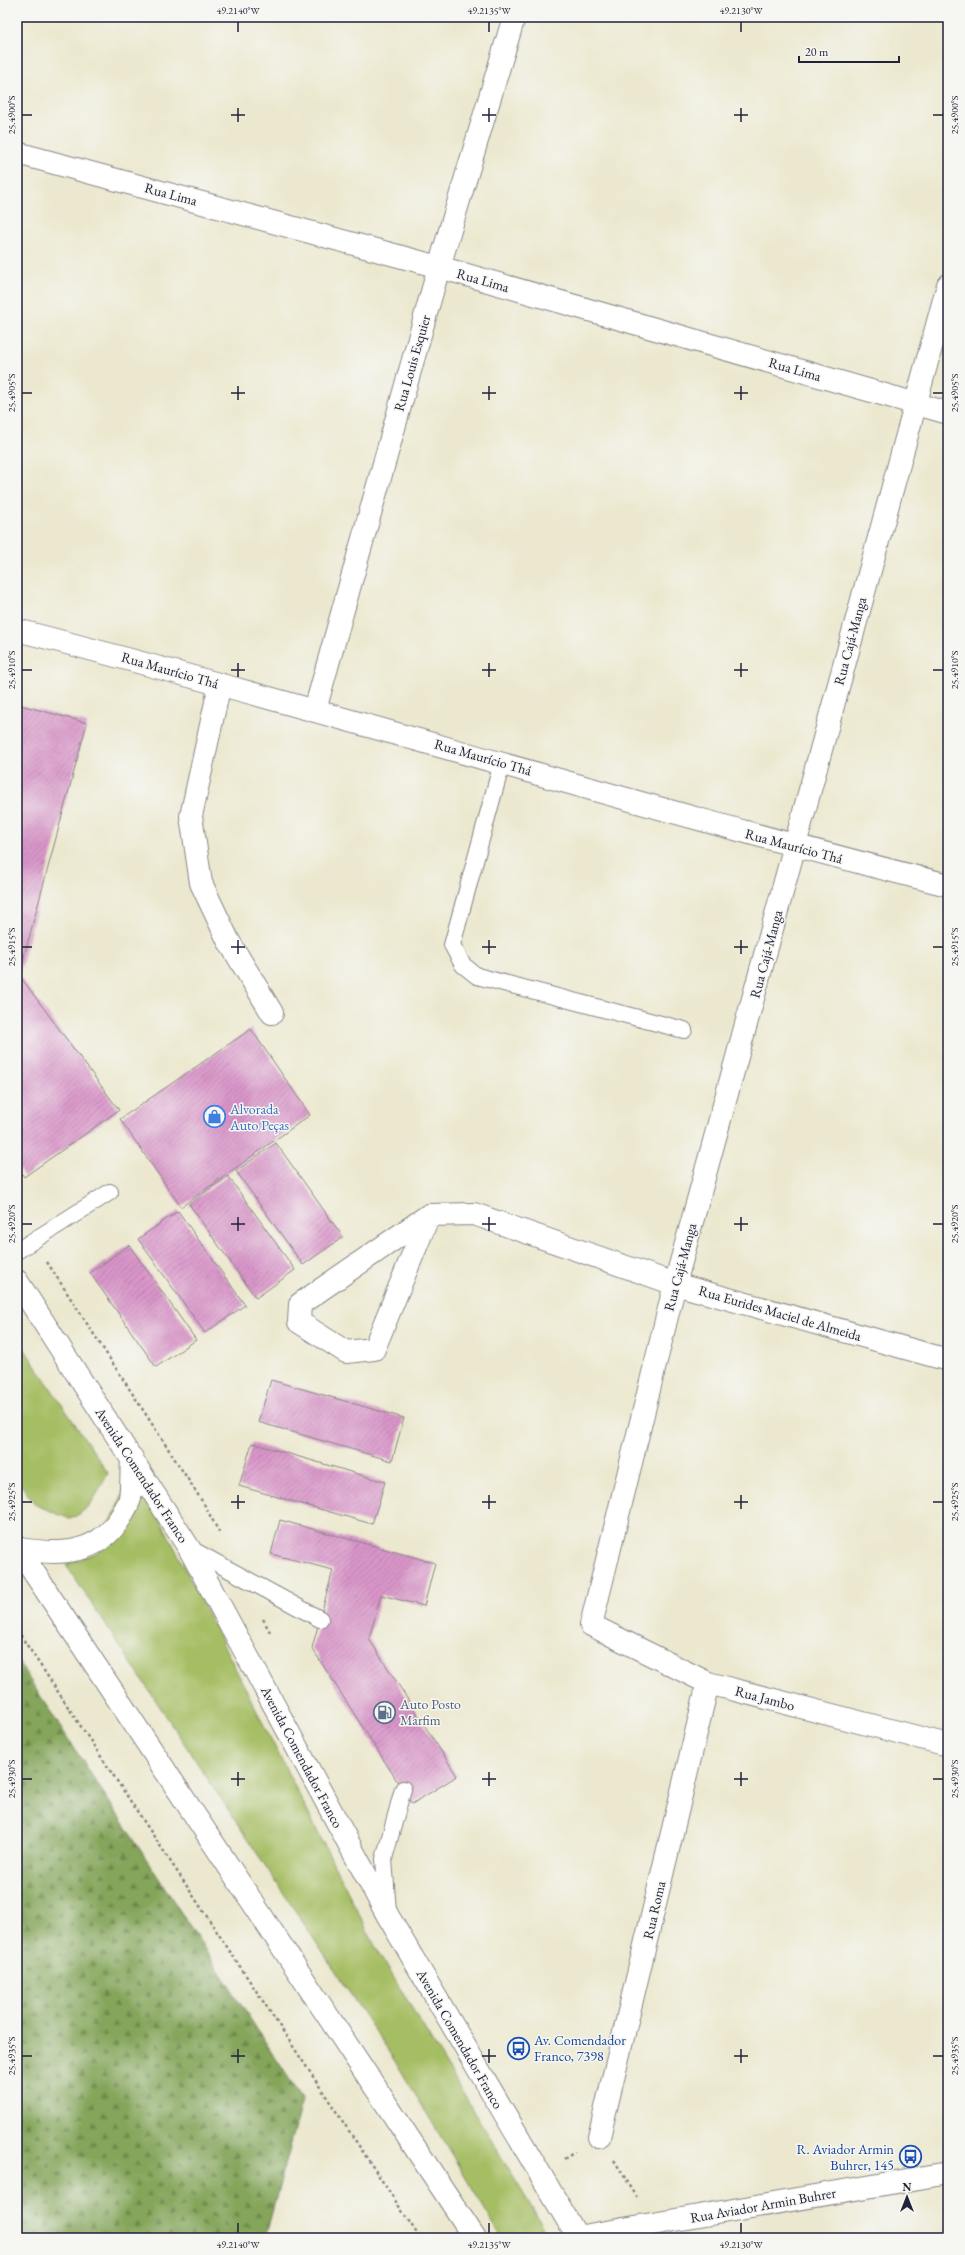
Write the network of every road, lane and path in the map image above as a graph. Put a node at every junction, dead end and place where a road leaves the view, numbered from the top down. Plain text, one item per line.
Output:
1 (514, 17) edge
2 (17, 153) edge
3 (439, 267) junction
4 (948, 285) edge
5 (914, 404) junction
6 (948, 413) edge
7 (17, 630) edge
8 (220, 684) junction
9 (314, 710) junction
10 (502, 763) junction
11 (795, 847) junction
12 (948, 885) edge
13 (272, 1013) dead end
14 (684, 1030) dead end
15 (110, 1192) dead end
16 (429, 1216) junction
17 (17, 1251) edge
18 (17, 1281) edge
19 (675, 1284) junction
20 (948, 1360) edge
21 (132, 1458) junction
22 (18, 1548) edge
23 (189, 1548) junction
24 (320, 1619) dead end
25 (591, 1625) joint
26 (17, 1630) edge
27 (708, 1683) junction
28 (948, 1745) edge
29 (403, 1789) dead end
30 (388, 1916) junction
31 (599, 2137) junction
32 (948, 2173) edge
33 (540, 2174) junction
34 (654, 2224) junction
35 (578, 2237) edge
36 (420, 2238) edge
37 (475, 2238) edge

1 - 3 main road, Rua Louis Esquier
2 - 3 main road, Rua Lima
3 - 5 main road, Rua Lima
3 - 9 main road, Rua Louis Esquier
4 - 5 main road, Rua Cajá-Manga
5 - 6 main road, Rua Lima
5 - 11 main road, Rua Cajá-Manga
7 - 8 main road, Rua Maurício Thá
8 - 9 main road, Rua Maurício Thá
8 - 13 main road
9 - 10 main road, Rua Maurício Thá
10 - 11 main road, Rua Maurício Thá
10 - 14 lane
11 - 12 main road, Rua Maurício Thá
11 - 19 main road, Rua Cajá-Manga
15 - 17 lane
16 - 16 main road
16 - 19 main road, Rua Eurides Maciel de Almeida
18 - 21 main road, Avenida Comendador Franco
19 - 20 main road, Rua Eurides Maciel de Almeida
19 - 25 main road, Rua Cajá-Manga
21 - 22 main road
21 - 23 main road, Avenida Comendador Franco
22 - 37 main road
23 - 24 lane
23 - 30 main road, Avenida Comendador Franco
25 - 27 main road, Rua Jambo
26 - 36 path
27 - 28 main road, Rua Jambo
27 - 31 main road, Rua Roma
29 - 30 lane
30 - 33 main road, Avenida Comendador Franco
31 - 33 path
31 - 34 path
32 - 34 main road, Rua Aviador Armin Buhrer
33 - 35 main road, Avenida Comendador Franco
34 - 35 main road, Rua Aviador Armin Buhrer

